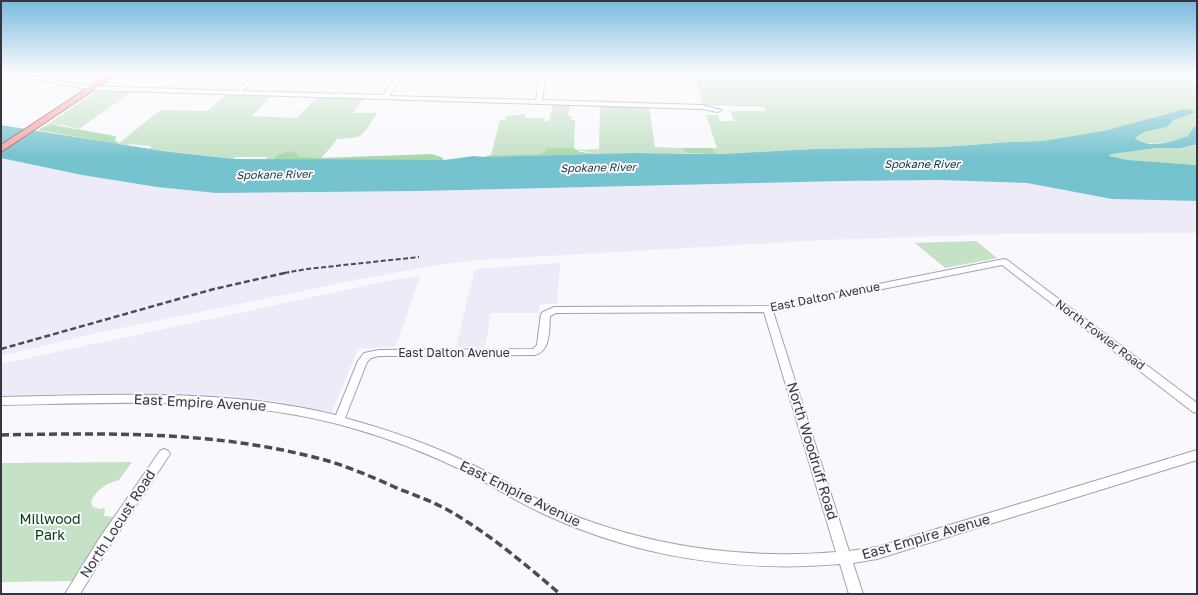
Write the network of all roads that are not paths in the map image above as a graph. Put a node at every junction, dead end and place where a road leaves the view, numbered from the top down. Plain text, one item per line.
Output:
1 (70, 103) edge
2 (564, 103) edge
3 (718, 110) dead end
4 (1, 149) edge
5 (1004, 262) joint
6 (768, 309) junction
7 (1, 401) edge
8 (1197, 409) edge
9 (339, 420) junction
10 (164, 454) dead end
11 (1197, 455) edge
12 (845, 558) junction
13 (72, 594) edge
14 (856, 594) edge

1 - 4 main road
2 - 3 street
5 - 6 street, East Dalton Avenue
5 - 8 street, North Fowler Road
6 - 9 street, East Dalton Avenue
6 - 12 street, North Woodruff Road
7 - 9 street, East Empire Avenue
9 - 12 street, East Empire Avenue
10 - 13 street, North Locust Road
11 - 12 street, East Empire Avenue
12 - 14 street, North Woodruff Road

